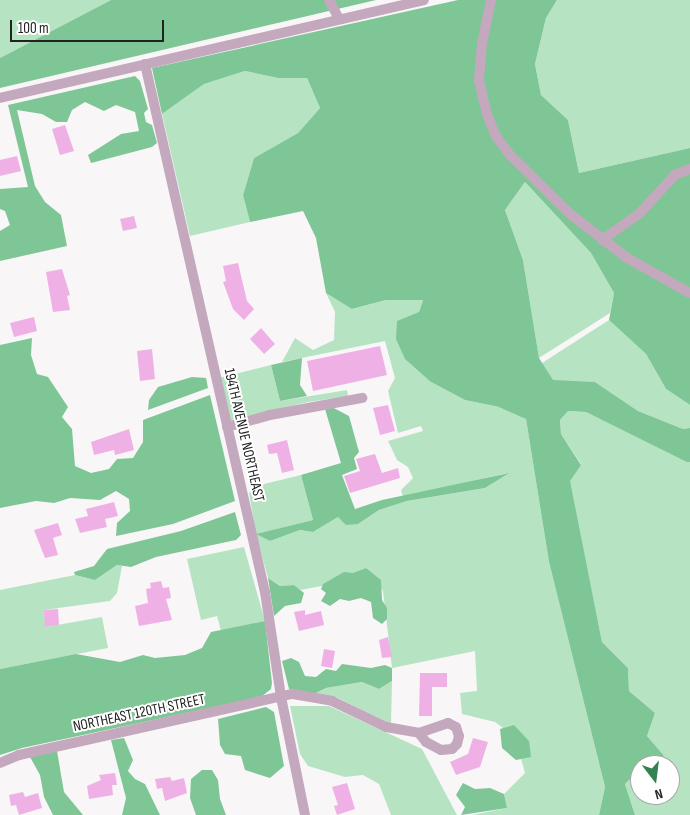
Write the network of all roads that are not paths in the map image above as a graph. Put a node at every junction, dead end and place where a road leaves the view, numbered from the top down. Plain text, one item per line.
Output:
1 (329, 0) edge
2 (424, 0) edge
3 (491, 0) edge
4 (339, 20) junction
5 (145, 64) junction
6 (0, 98) edge
7 (690, 168) edge
8 (602, 240) junction
9 (690, 293) edge
10 (362, 398) dead end
11 (227, 427) junction
12 (281, 697) junction
13 (419, 733) dead end
14 (2, 762) edge
15 (305, 815) edge

1 - 4 street
2 - 4 street
3 - 8 street
4 - 5 street
5 - 6 street
5 - 11 street, 194TH AVENUE NORTHEAST
7 - 8 street
8 - 9 street
10 - 11 street
11 - 12 street, 194TH AVENUE NORTHEAST
12 - 13 street, NORTHEAST 120TH STREET
12 - 14 street, NORTHEAST 120TH STREET
12 - 15 street, 194TH AVENUE NORTHEAST

